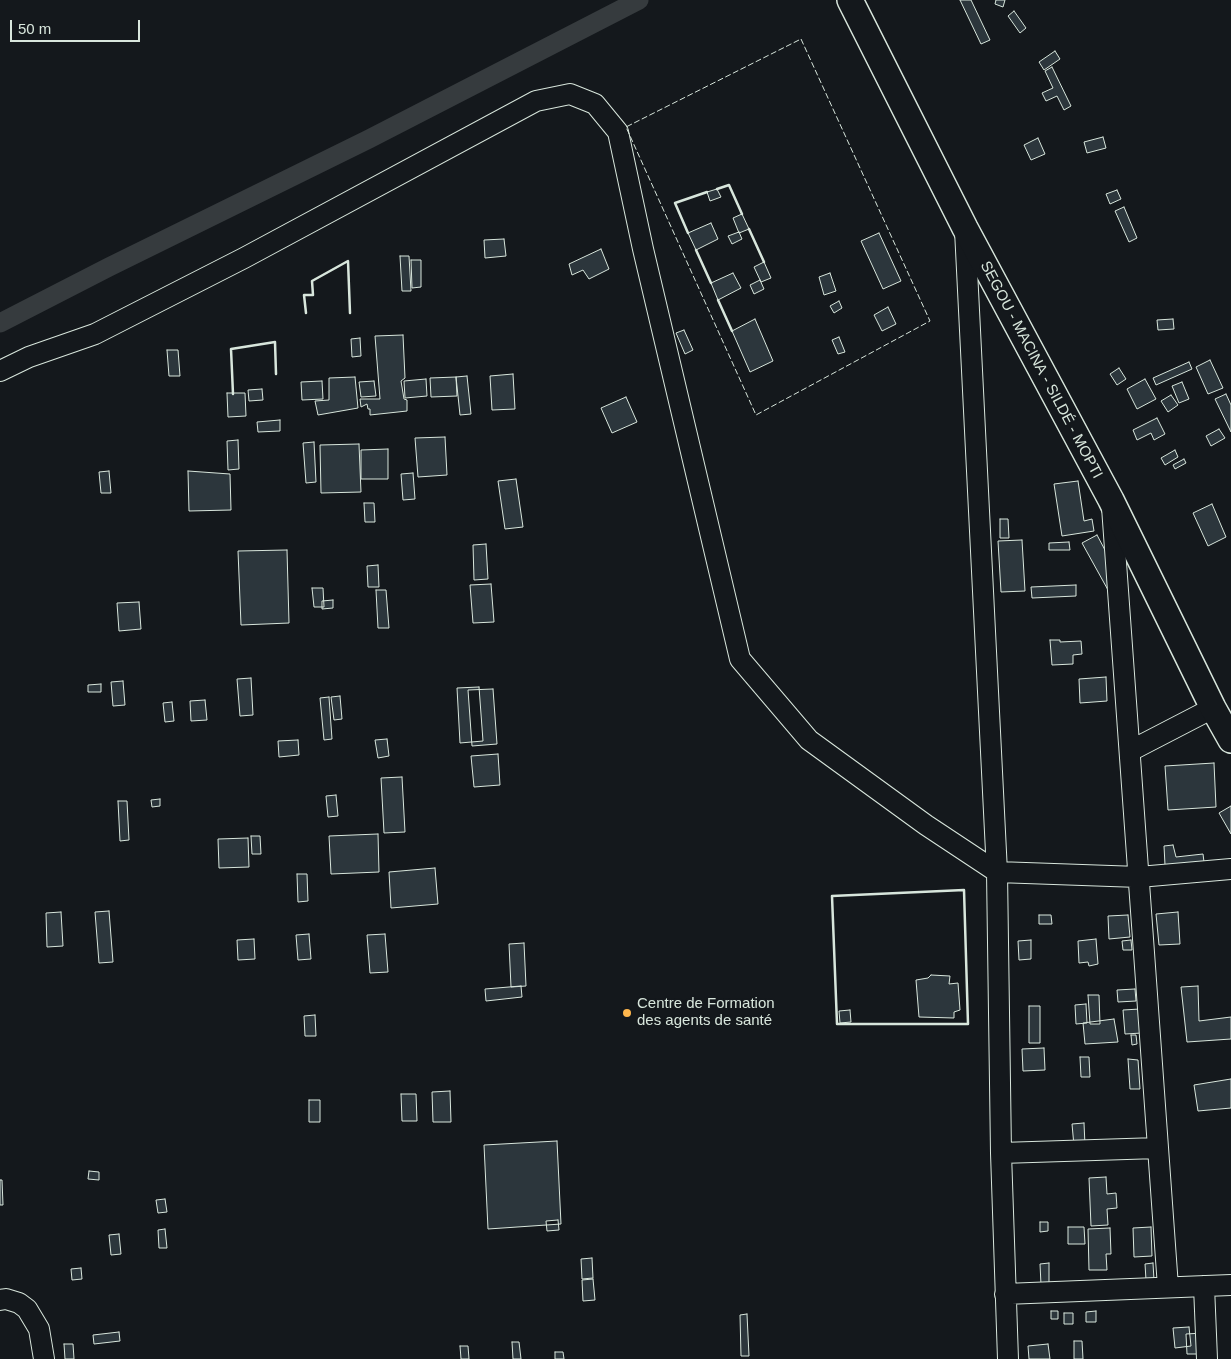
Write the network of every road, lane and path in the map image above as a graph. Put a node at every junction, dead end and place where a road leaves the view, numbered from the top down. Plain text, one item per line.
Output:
1 (850, 0) edge
2 (965, 228) junction
3 (0, 371) edge
4 (1111, 500) junction
5 (1213, 708) junction
6 (1231, 740) edge
7 (1130, 751) junction
8 (1231, 869) edge
9 (997, 872) junction
10 (1139, 877) junction
11 (1158, 1148) junction
12 (1001, 1153) junction
13 (1231, 1285) edge
14 (1204, 1286) junction
15 (1168, 1287) junction
16 (1005, 1294) junction
17 (0, 1300) edge
18 (44, 1359) edge
19 (1008, 1359) edge
20 (1207, 1359) edge

1 - 2 main road, SEGOU - MACINA - SILDÉ - MOPTI
2 - 4 main road, SEGOU - MACINA - SILDÉ - MOPTI
2 - 9 street
3 - 9 street
4 - 5 main road, SEGOU - MACINA - SILDÉ - MOPTI
4 - 7 street
5 - 6 main road, SEGOU - MACINA - SILDÉ - MOPTI
5 - 7 street
7 - 10 street
8 - 10 street
9 - 10 street
9 - 12 street
10 - 11 street
11 - 12 street
11 - 15 street
12 - 16 street
13 - 14 street
14 - 15 street
14 - 20 street
15 - 16 street
16 - 19 street
17 - 18 street

